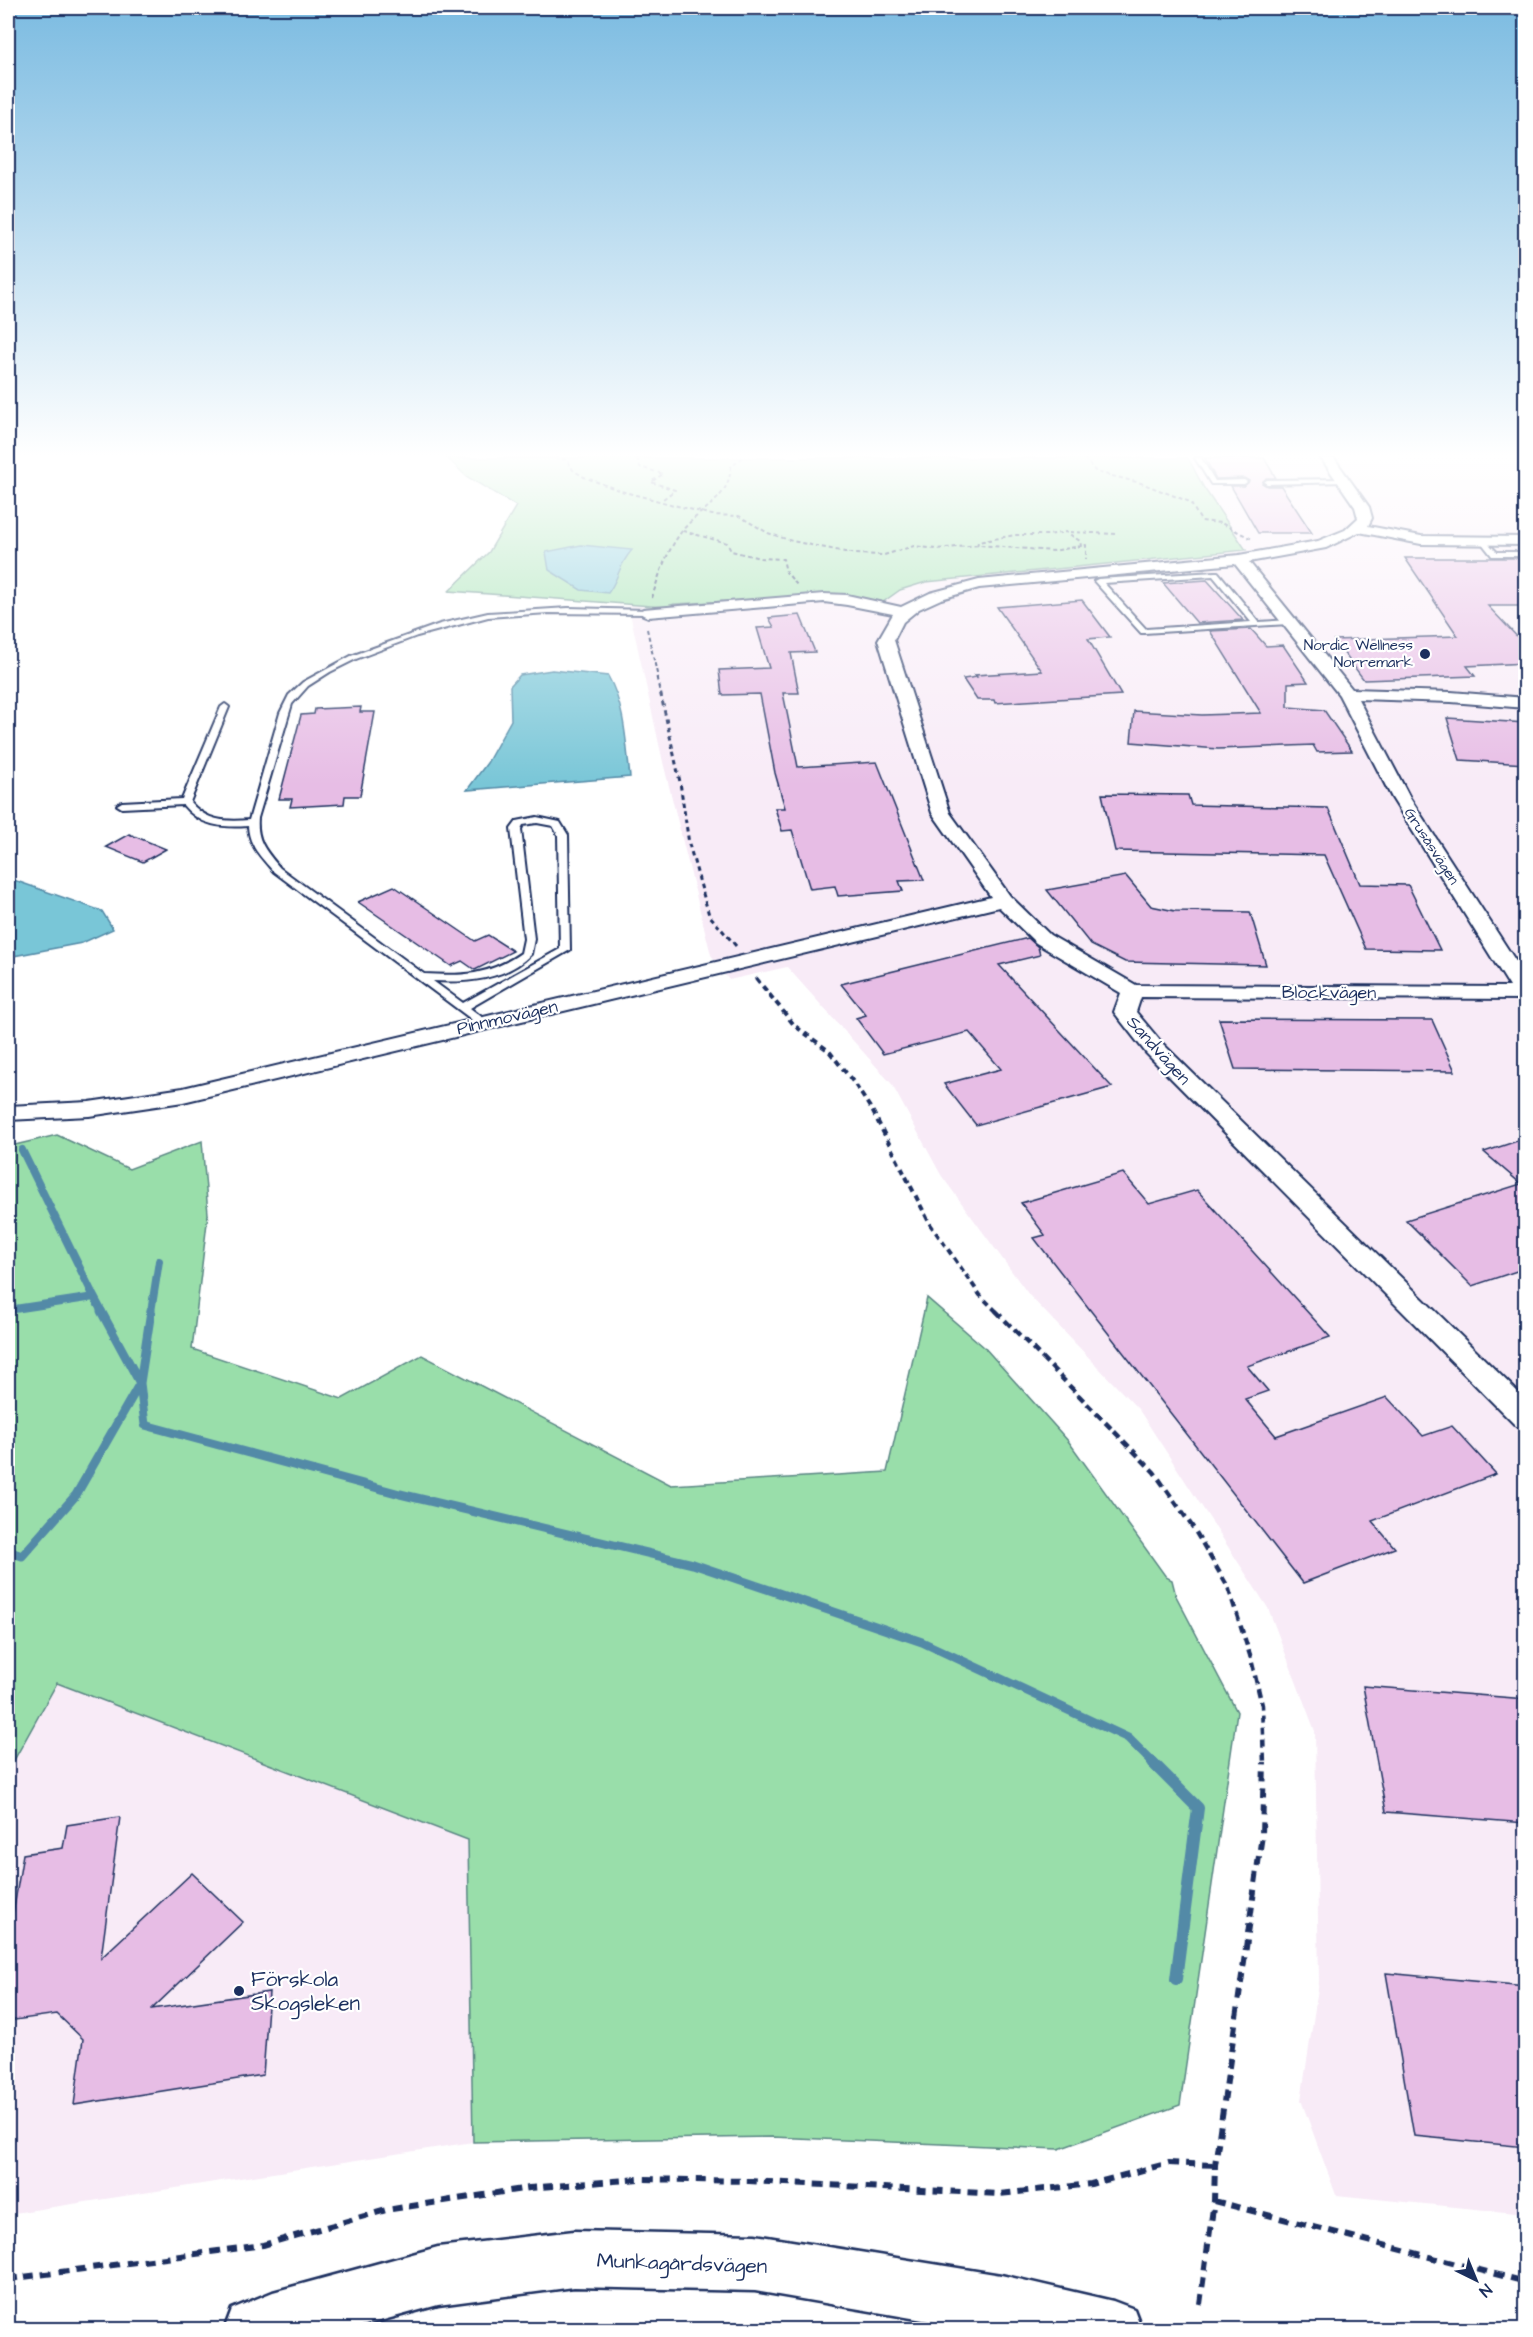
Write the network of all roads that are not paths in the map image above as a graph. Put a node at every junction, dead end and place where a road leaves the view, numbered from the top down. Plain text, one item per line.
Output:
1 (1152, 567) edge
2 (1245, 567) edge
3 (648, 612) joint
4 (905, 612) junction
5 (1289, 622) junction
6 (1256, 623) junction
7 (1347, 694) junction
8 (1526, 703) edge
9 (225, 707) dead end
10 (185, 802) junction
11 (122, 805) dead end
12 (252, 823) junction
13 (1003, 900) junction
14 (422, 977) junction
15 (1132, 991) junction
16 (1526, 993) edge
17 (463, 1008) junction
18 (483, 1023) junction
19 (8, 1113) edge
20 (1526, 1418) edge
21 (253, 2330) edge
22 (1113, 2330) edge

1 - 4 street
2 - 5 street, Grusåsvägen
3 - 4 street
3 - 12 lane
4 - 13 street, Sandvägen
5 - 6 lane
5 - 7 street, Grusåsvägen
6 - 6 lane
7 - 8 street
7 - 16 street, Grusåsvägen
9 - 10 lane
10 - 11 lane
10 - 12 lane
12 - 14 lane
13 - 15 street, Sandvägen
13 - 18 street, Pinnmovägen
14 - 17 lane
14 - 17 lane
15 - 16 street, Blockvägen
15 - 20 street, Sandvägen
17 - 18 lane
18 - 19 street, Pinnmovägen
21 - 22 street, Munkagårdsvägen

